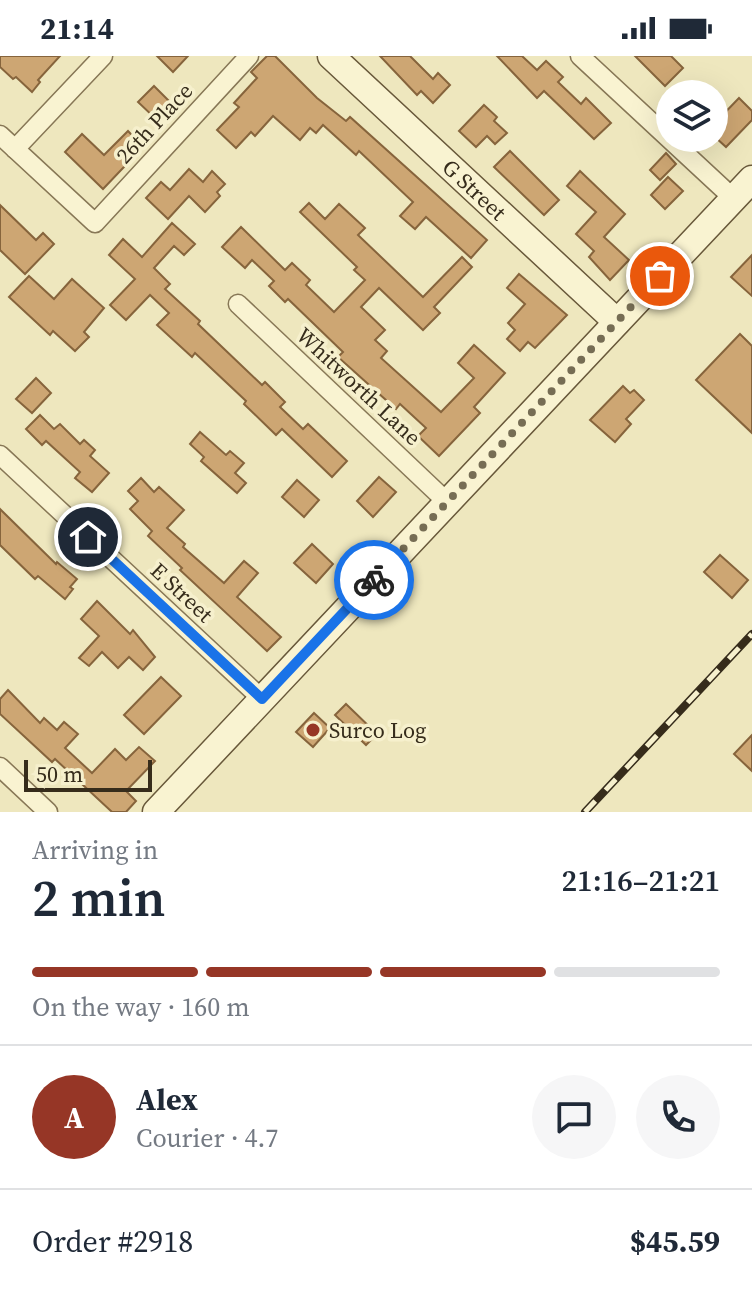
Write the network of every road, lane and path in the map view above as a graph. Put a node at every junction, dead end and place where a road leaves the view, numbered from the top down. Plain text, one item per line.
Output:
1 (103, 56) edge
2 (249, 56) edge
3 (331, 56) edge
4 (580, 56) edge
5 (0, 135) edge
6 (15, 149) junction
7 (752, 179) edge
8 (733, 198) junction
9 (238, 304) dead end
10 (617, 322) junction
11 (0, 455) edge
12 (447, 502) junction
13 (262, 699) junction
14 (0, 767) edge
15 (48, 812) edge
16 (156, 812) edge

1 - 6 street
2 - 6 street, 26th Place
3 - 10 main road, G Street
4 - 8 street
5 - 6 street
7 - 8 main road
8 - 10 main road
9 - 12 street, Whitworth Lane
10 - 12 main road
11 - 13 street, E Street
12 - 13 main road
13 - 16 main road
14 - 15 street

